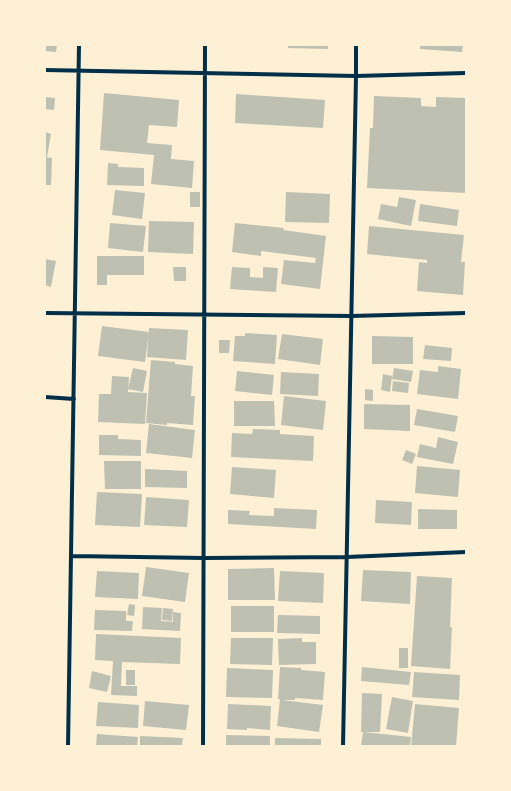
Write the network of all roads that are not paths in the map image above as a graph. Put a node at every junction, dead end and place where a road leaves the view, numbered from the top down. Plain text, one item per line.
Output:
1 (79, 45) edge
2 (205, 45) edge
3 (356, 45) edge
4 (45, 70) edge
5 (79, 70) junction
6 (204, 73) junction
7 (466, 73) edge
8 (356, 76) junction
9 (45, 313) edge
10 (75, 313) junction
11 (466, 313) edge
12 (204, 314) junction
13 (351, 316) junction
14 (45, 397) edge
15 (74, 399) junction
16 (466, 552) edge
17 (72, 556) junction
18 (347, 557) junction
19 (204, 558) junction
20 (68, 746) edge
21 (203, 746) edge
22 (344, 746) edge

1 - 5 street
2 - 6 street
3 - 8 street
4 - 5 street
5 - 6 street
5 - 10 street
6 - 8 street
6 - 12 street
7 - 8 street
8 - 13 street
9 - 10 street
10 - 12 street
10 - 15 street
11 - 13 street
12 - 13 street
12 - 19 street
13 - 18 street
14 - 15 street
15 - 17 street
16 - 18 street
17 - 19 street
17 - 20 street
18 - 19 street
18 - 22 street
19 - 21 street

